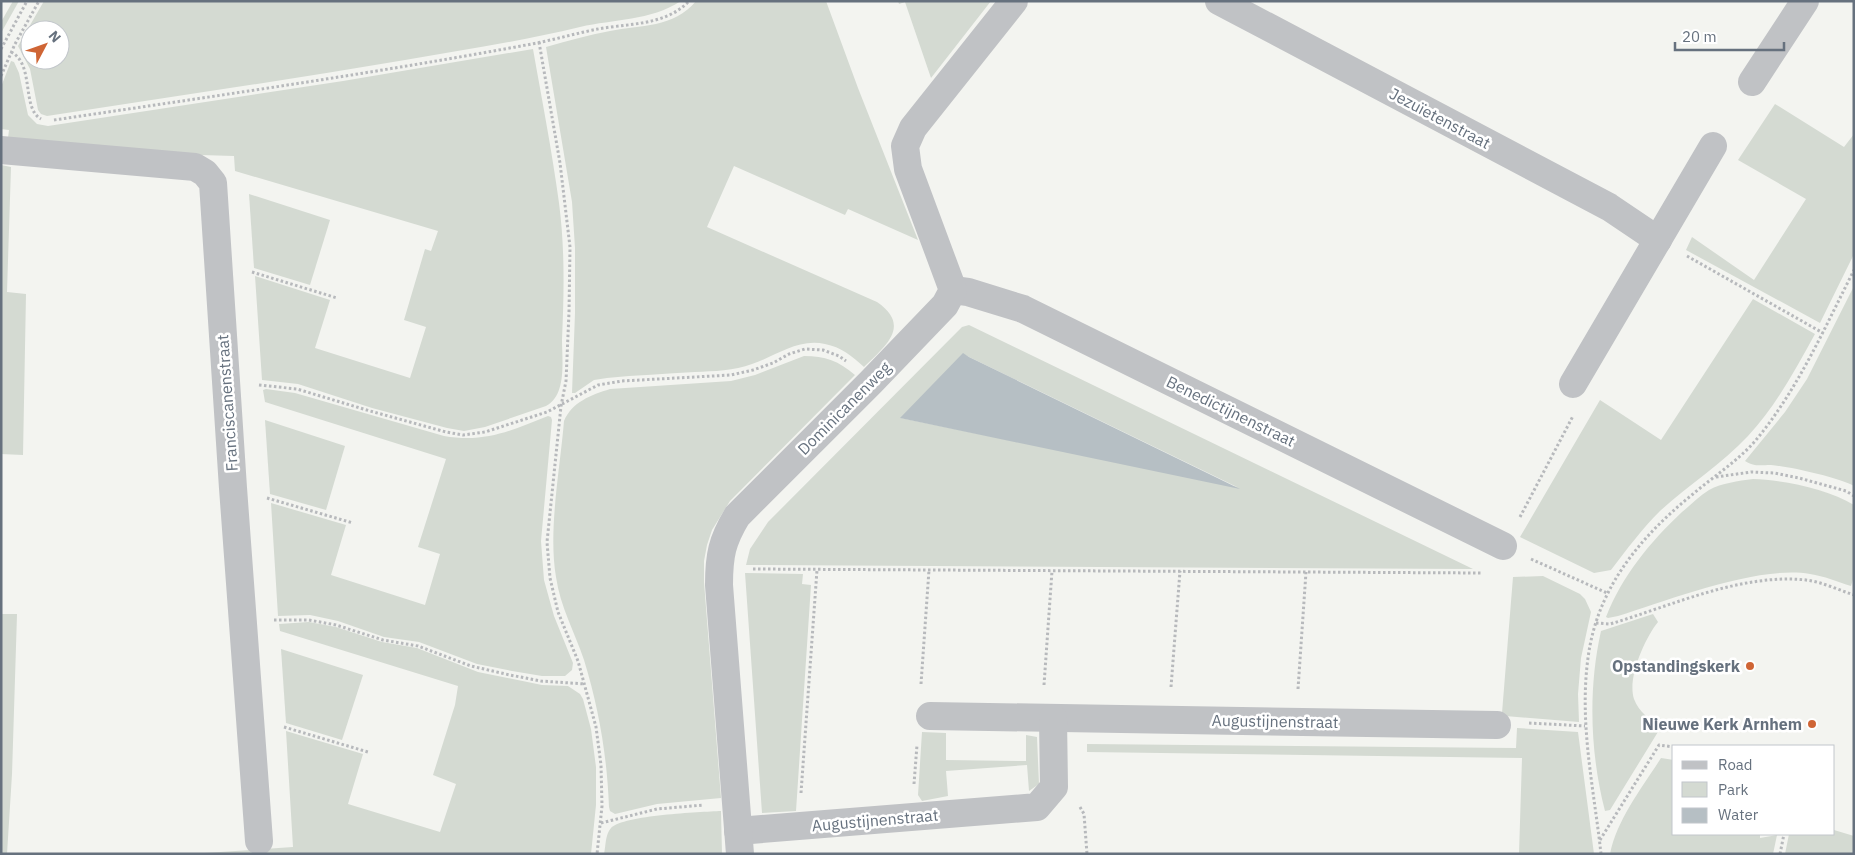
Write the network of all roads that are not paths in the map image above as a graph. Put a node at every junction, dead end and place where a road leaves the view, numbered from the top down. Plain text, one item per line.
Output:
1 (1014, 1) edge
2 (1219, 1) edge
3 (1806, 1) edge
4 (1752, 82) dead end
5 (1713, 146) dead end
6 (1, 150) edge
7 (1658, 240) junction
8 (953, 290) junction
9 (1573, 384) dead end
10 (1504, 546) road end
11 (930, 716) dead end
12 (1047, 718) junction
13 (1497, 725) road end
14 (259, 841) dead end
15 (739, 842) edge

1 - 8 street
2 - 7 street, Jezuïetenstraat
3 - 4 street
5 - 7 street
6 - 14 street, Franciscanenstraat
7 - 9 street
8 - 10 street, Benedictijnenstraat
8 - 15 street, Dominicanenweg
11 - 12 street, Augustijnenstraat
12 - 13 street, Augustijnenstraat
12 - 15 street, Augustijnenstraat

